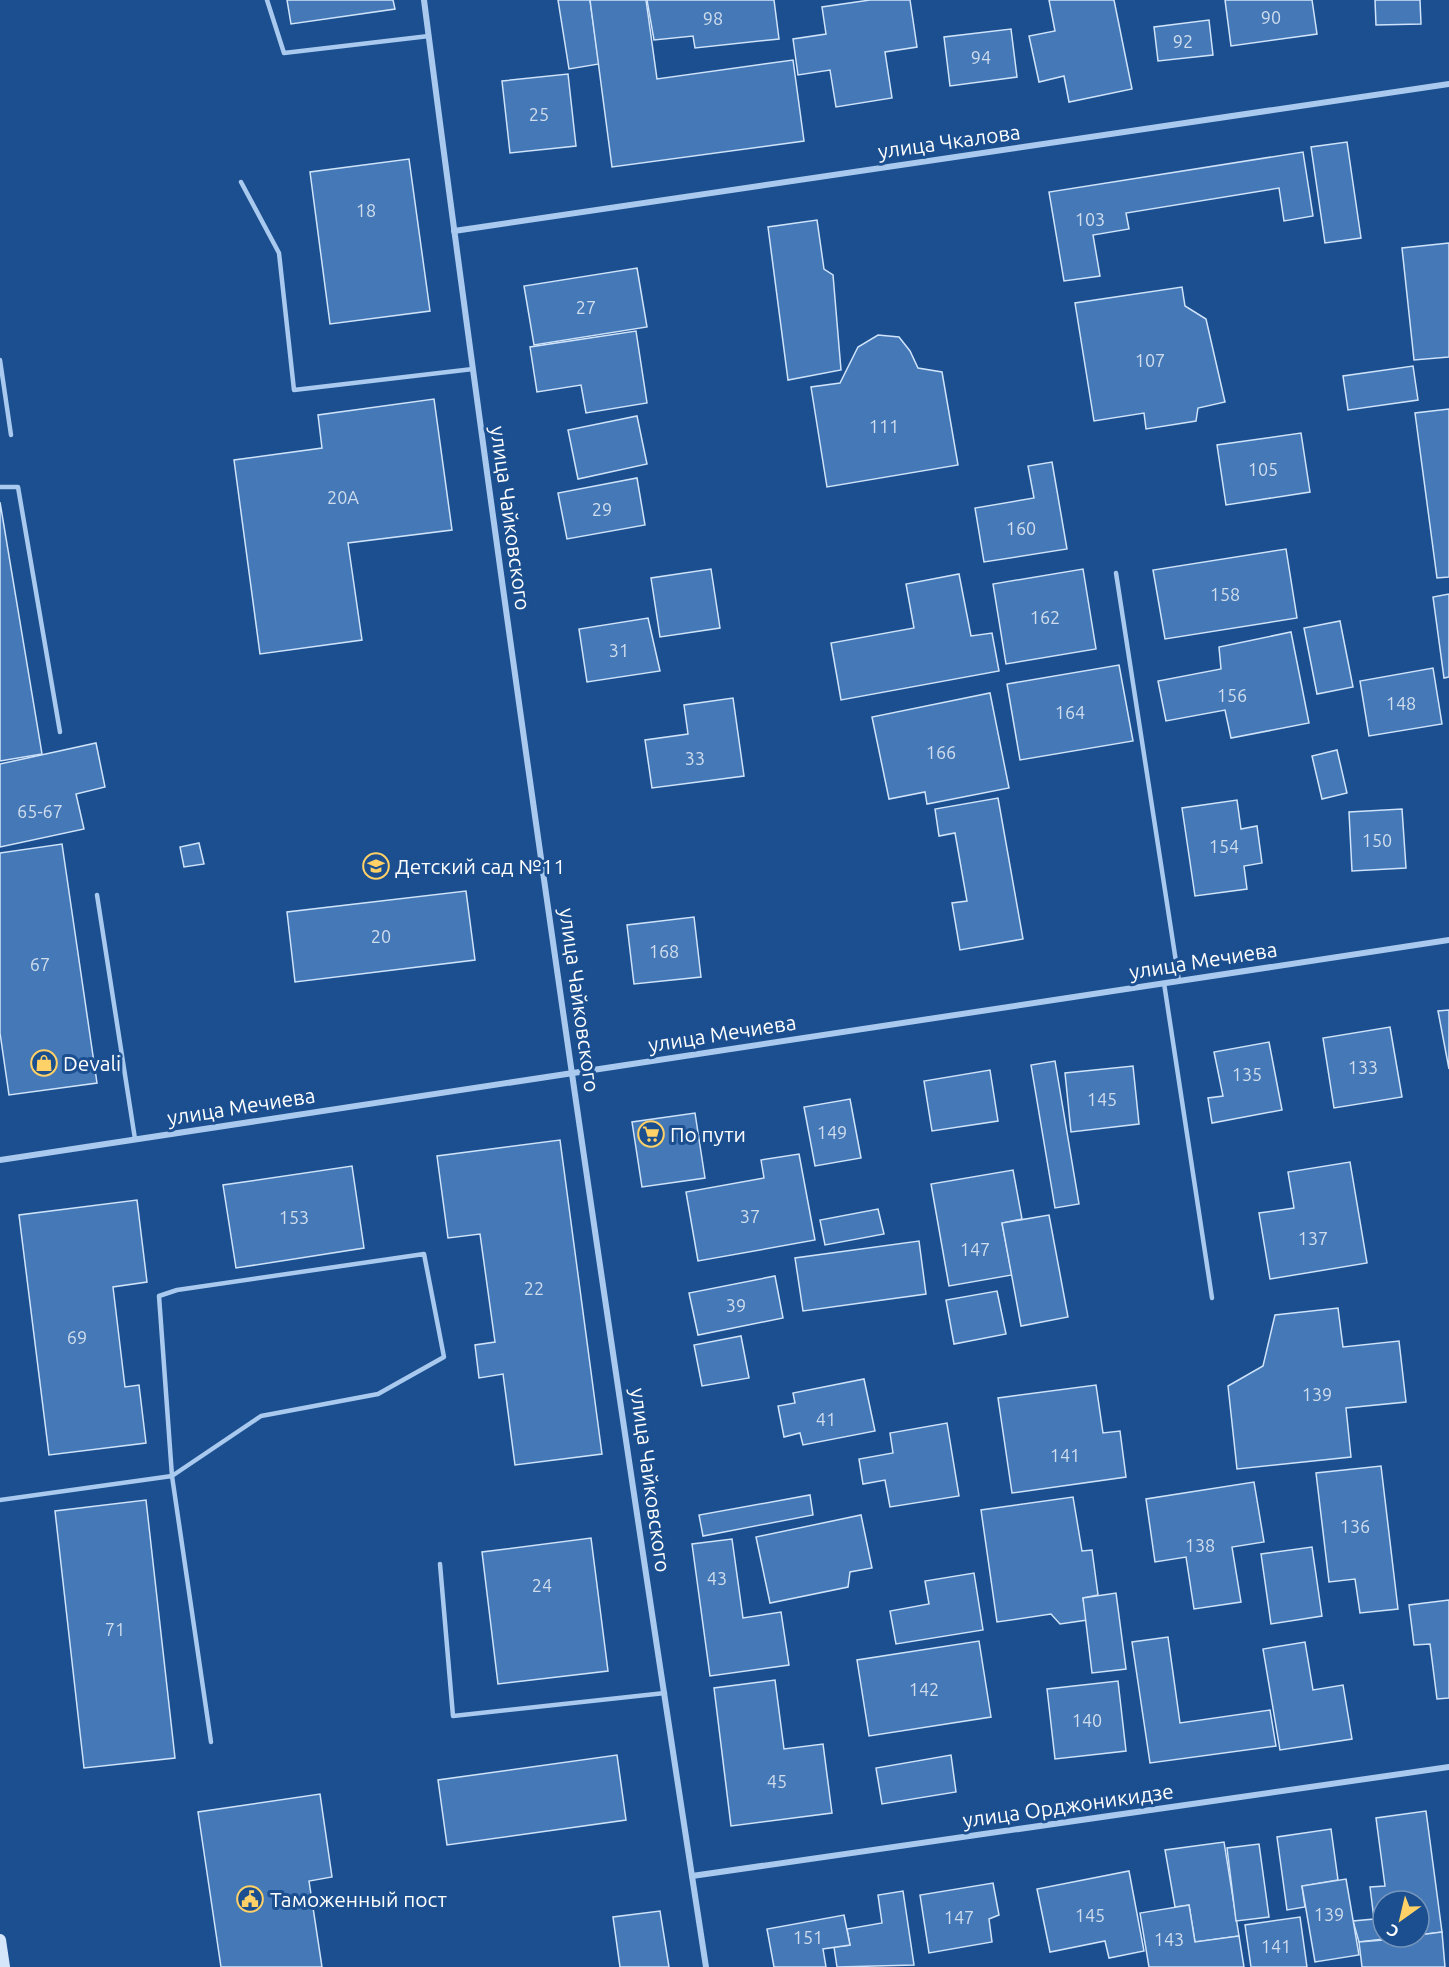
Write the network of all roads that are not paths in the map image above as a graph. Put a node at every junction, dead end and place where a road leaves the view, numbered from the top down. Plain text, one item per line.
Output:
1 (267, 0) edge
2 (424, 0) edge
3 (429, 36) junction
4 (1449, 84) edge
5 (241, 182) dead end
6 (454, 231) junction
7 (0, 360) edge
8 (473, 369) junction
9 (10, 435) dead end
10 (0, 487) edge
11 (1116, 573) dead end
12 (60, 732) dead end
13 (97, 895) dead end
14 (1449, 940) edge
15 (1179, 981) junction
16 (1164, 983) junction
17 (573, 1072) junction
18 (135, 1139) junction
19 (0, 1160) edge
20 (1212, 1298) dead end
21 (172, 1476) junction
22 (0, 1500) edge
23 (440, 1564) dead end
24 (665, 1693) junction
25 (211, 1742) dead end
26 (1449, 1767) edge
27 (692, 1876) junction
28 (0, 1940) edge
29 (4, 1967) edge
30 (706, 1967) edge

1 - 3 lane
2 - 3 street, улица Чайковского
3 - 6 street, улица Чайковского
4 - 6 street, улица Чкалова
5 - 8 lane
6 - 8 street, улица Чайковского
7 - 9 lane
8 - 17 street, улица Чайковского
10 - 12 lane
11 - 15 lane
13 - 18 lane
14 - 15 street, улица Мечиева
15 - 16 street, улица Мечиева
16 - 17 street, улица Мечиева
16 - 20 lane
17 - 18 street, улица Мечиева
17 - 24 street, улица Чайковского
18 - 19 street, улица Мечиева
21 - 21 lane
21 - 22 lane
21 - 25 lane
23 - 24 lane
24 - 27 street, улица Чайковского
26 - 27 street, улица Орджоникидзе
27 - 30 street, улица Чайковского
28 - 29 street

